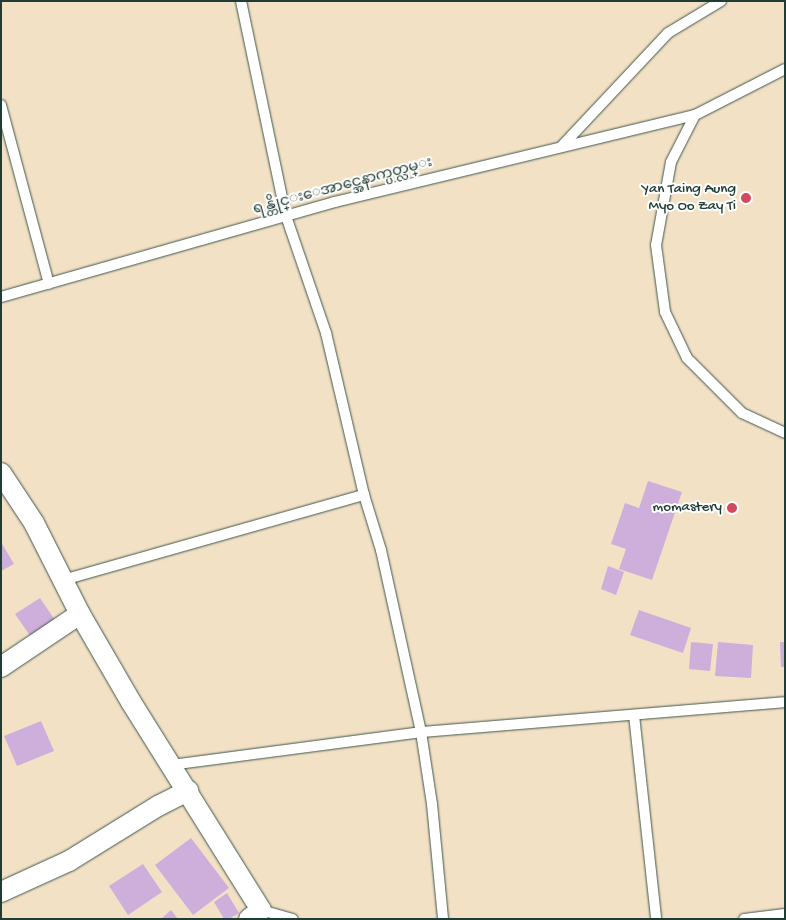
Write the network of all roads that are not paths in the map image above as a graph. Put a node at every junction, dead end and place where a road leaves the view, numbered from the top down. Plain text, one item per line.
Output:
1 (242, 1) edge
2 (721, 1) edge
3 (785, 69) edge
4 (1, 105) edge
5 (695, 115) junction
6 (561, 148) junction
7 (286, 216) junction
8 (49, 284) junction
9 (1, 298) edge
10 (785, 433) edge
11 (1, 473) edge
12 (364, 495) junction
13 (63, 580) junction
14 (80, 614) junction
15 (1, 667) edge
16 (785, 702) edge
17 (634, 715) junction
18 (421, 732) junction
19 (171, 765) junction
20 (188, 791) junction
21 (1, 892) edge
22 (255, 914) edge
23 (785, 914) edge
24 (293, 919) edge
25 (442, 919) edge
26 (656, 919) edge
27 (744, 919) edge

1 - 7 lane
2 - 6 lane
3 - 5 lane, ရန္တိုင္းေအာင္အေနာက္ပတ္လမ္း
4 - 8 lane
5 - 6 lane, ရန္တိုင္းေအာင္အေနာက္ပတ္လမ္း
5 - 10 lane
6 - 7 lane, ရန္တိုင္းေအာင္အေနာက္ပတ္လမ္း
7 - 8 lane, ရန္တိုင္းေအာင္အေနာက္ပတ္လမ္း
7 - 12 lane
8 - 9 lane, ရန္တိုင္းေအာင္အေနာက္ပတ္လမ္း
11 - 13 street
12 - 13 lane
12 - 18 lane
13 - 14 street
14 - 15 street
14 - 19 street
16 - 17 lane
17 - 18 lane
17 - 26 lane
18 - 19 lane
18 - 25 lane
19 - 20 street
20 - 21 street
20 - 22 street
22 - 24 lane
23 - 27 lane

